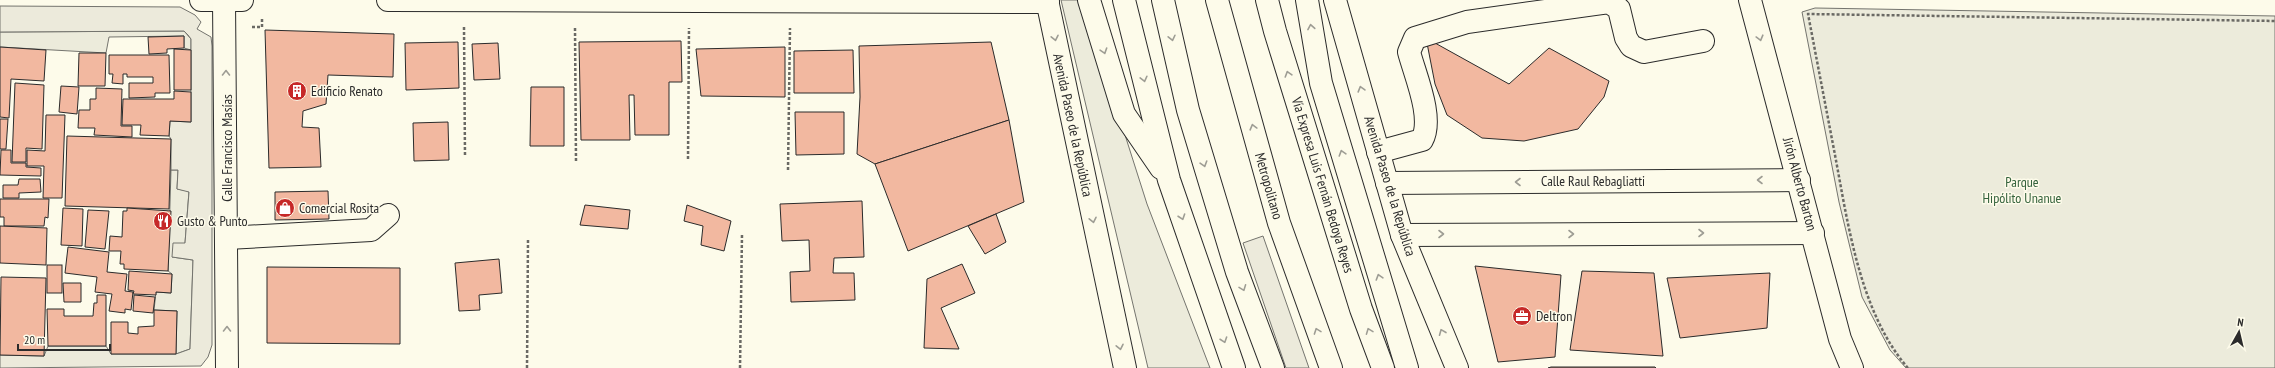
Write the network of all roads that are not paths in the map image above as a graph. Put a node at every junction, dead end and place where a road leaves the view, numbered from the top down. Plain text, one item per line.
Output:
1 (201, 0) edge
2 (224, 0) edge
3 (242, 0) edge
4 (388, 0) edge
5 (464, 0) edge
6 (1088, 0) edge
7 (1124, 0) edge
8 (1164, 0) edge
9 (1217, 0) edge
10 (1267, 0) edge
11 (1307, 0) edge
12 (1335, 0) edge
13 (1750, 0) edge
14 (574, 1) edge
15 (1047, 1) edge
16 (1703, 41) dead end
17 (1378, 152) junction
18 (1170, 180) junction
19 (1799, 180) junction
20 (1387, 183) junction
21 (388, 215) dead end
22 (1813, 233) junction
23 (1402, 235) junction
24 (227, 238) junction
25 (227, 368) edge
26 (1125, 368) edge
27 (1234, 368) edge
28 (1273, 368) edge
29 (1331, 368) edge
30 (1383, 368) edge
31 (1407, 368) edge
32 (1456, 368) edge
33 (1852, 368) edge

1 - 2 main road
2 - 3 main road
24 -> 2 main road, Calle Francisco Masías
4 - 5 main road
5 - 14 main road
6 -> 18 main road
7 -> 18 main road
8 -> 28 main road
29 -> 9 main road, Metropolitano
30 -> 10 main road, Vía Expresa Luis Fernán Bedoya Reyes
31 -> 11 main road
17 -> 12 main road, Avenida Paseo de la República
13 -> 19 main road, Jirón Alberto Barton
14 - 15 main road
15 -> 26 main road, Avenida Paseo de la República
16 - 17 main road
17 - 20 main road, Avenida Paseo de la República
18 -> 27 main road
19 -> 20 main road, Calle Raul Rebagliatti
19 - 22 main road, Jirón Alberto Barton
20 - 23 main road, Avenida Paseo de la República
21 - 24 main road
23 -> 22 main road
22 - 33 main road, Jirón Alberto Barton
32 -> 23 main road, Avenida Paseo de la República
25 -> 24 main road, Calle Francisco Masías

